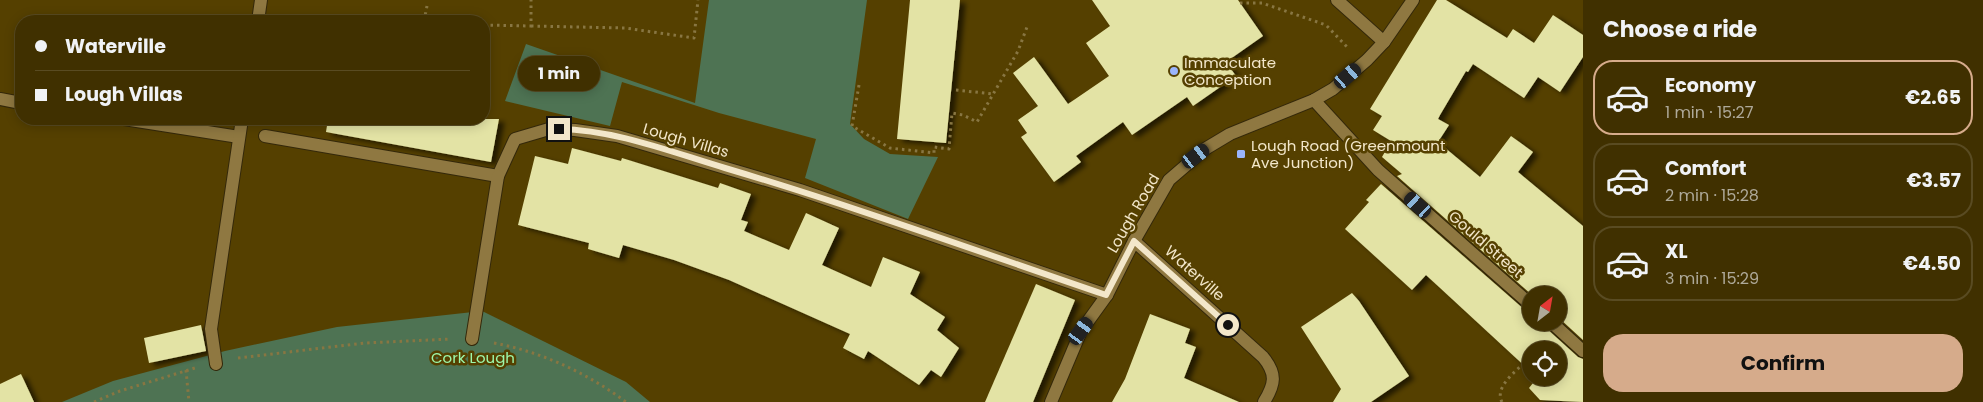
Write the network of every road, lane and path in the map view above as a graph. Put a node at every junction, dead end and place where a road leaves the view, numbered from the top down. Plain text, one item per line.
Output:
1 (261, 0) edge
2 (531, 0) edge
3 (698, 0) edge
4 (1337, 0) edge
5 (1414, 0) edge
6 (1240, 3) dead end
7 (427, 6) dead end
8 (259, 15) edge
9 (425, 15) edge
10 (490, 25) edge
11 (531, 26) junction
12 (1027, 27) dead end
13 (1384, 42) junction
14 (1348, 48) dead end
15 (859, 85) dead end
16 (956, 90) dead end
17 (993, 94) junction
18 (0, 99) edge
19 (1314, 100) junction
20 (15, 102) edge
21 (162, 125) edge
22 (241, 125) edge
23 (266, 136) dead end
24 (239, 137) junction
25 (498, 176) junction
26 (1134, 241) junction
27 (1106, 295) junction
28 (1522, 297) edge
29 (1561, 331) edge
30 (472, 339) junction
31 (1583, 351) edge
32 (216, 364) junction
33 (1522, 366) edge
34 (186, 370) junction
35 (94, 402) edge
36 (189, 402) edge
37 (626, 402) edge
38 (1051, 402) edge
39 (1264, 402) edge
40 (1502, 402) edge

1 - 8 street
2 - 11 path
3 - 11 path
4 - 13 street
5 - 13 street, Lough Road
6 - 14 path
7 - 9 path
10 - 11 path
12 - 17 path
13 - 19 street, Lough Road
15 - 17 path
16 - 17 path
18 - 20 street
19 - 26 street, Lough Road
19 - 28 street, Gould Street
21 - 24 street
22 - 24 street
23 - 25 street
24 - 32 street
25 - 27 street, Lough Villas
25 - 30 street, Lough Villas
26 - 27 street, Lough Road
26 - 39 street, Waterville
27 - 38 street, Lough Road
29 - 31 street
30 - 32 path
30 - 37 path
32 - 34 path
33 - 40 path
34 - 35 path
34 - 36 path

